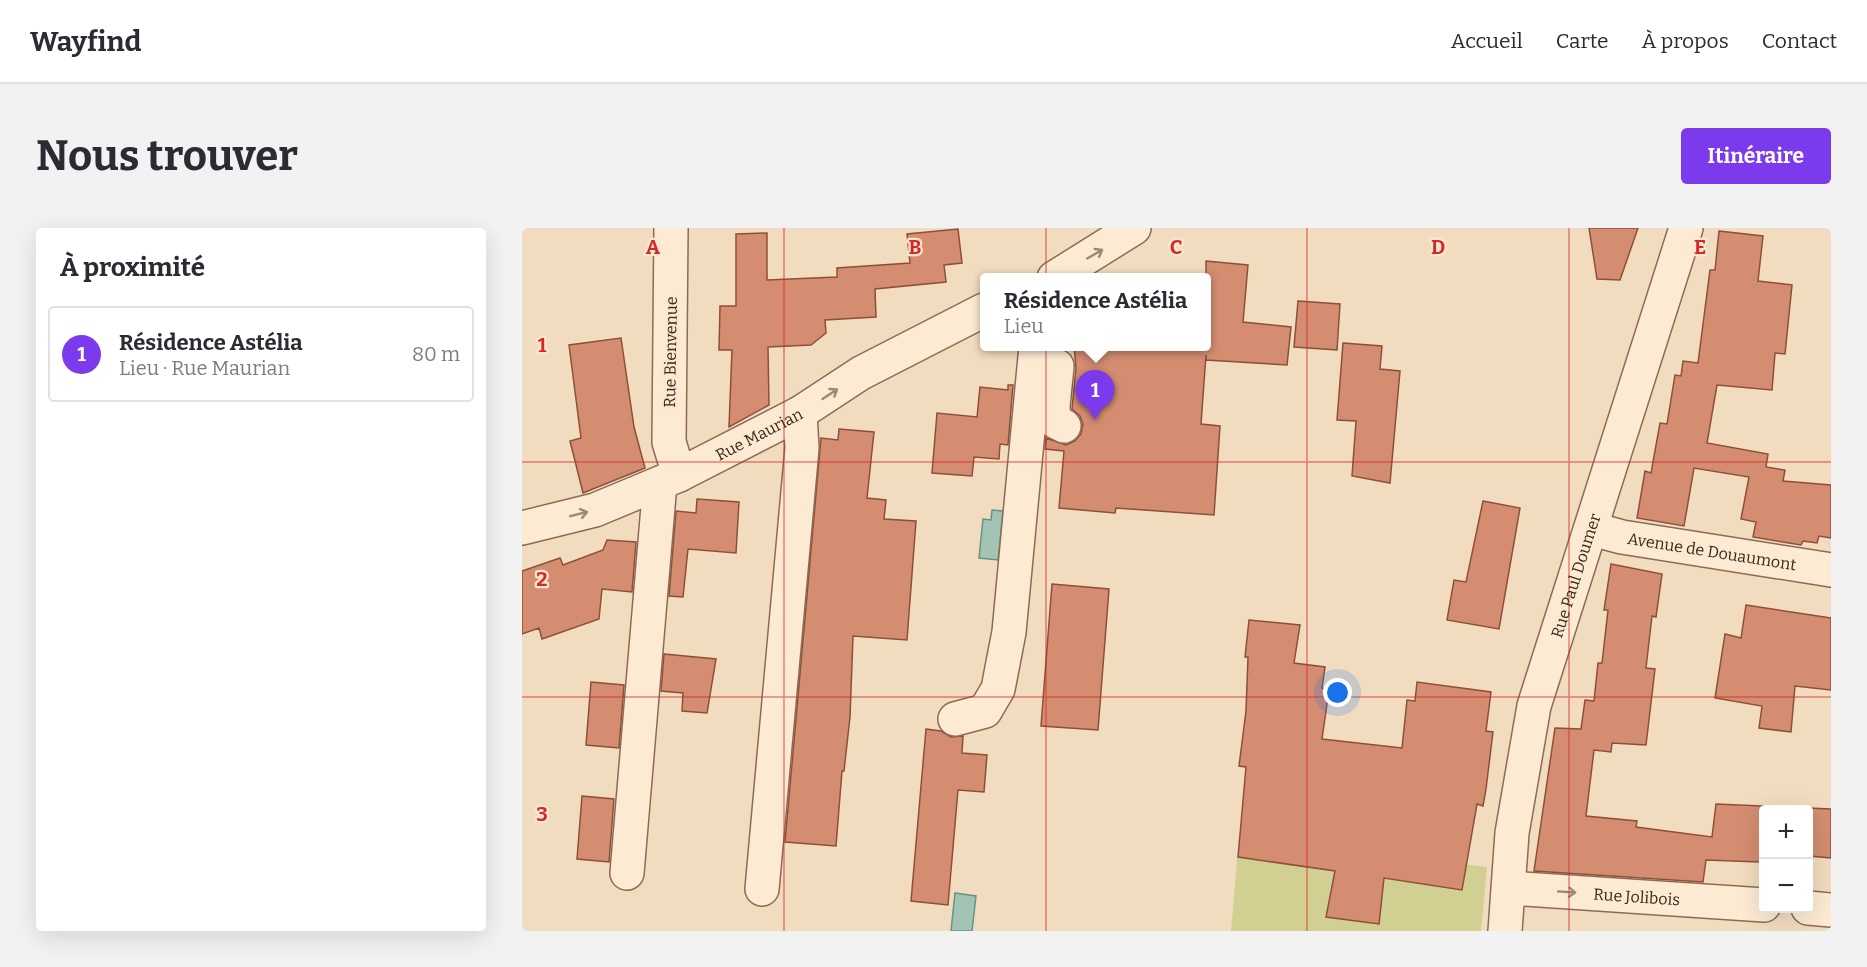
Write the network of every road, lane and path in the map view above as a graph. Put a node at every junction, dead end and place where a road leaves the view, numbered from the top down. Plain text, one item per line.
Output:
1 (671, 228) edge
2 (1134, 228) edge
3 (1686, 228) edge
4 (1064, 273) edge
5 (980, 312) edge
6 (1036, 351) edge
7 (1058, 351) edge
8 (800, 413) junction
9 (1064, 426) dead end
10 (669, 479) junction
11 (522, 528) edge
12 (1592, 529) junction
13 (1831, 570) edge
14 (955, 719) dead end
15 (627, 873) dead end
16 (1509, 888) junction
17 (762, 889) dead end
18 (1759, 905) edge
19 (1813, 908) edge
20 (1831, 910) edge
21 (1505, 931) edge

1 - 10 street, Rue Bienvenue
4 -> 2 street
3 - 12 street, Rue Paul Doumer
8 -> 5 street, Rue Maurian
6 - 14 street
7 - 9 street
8 - 10 street, Rue Maurian
8 - 17 street
11 -> 10 street, Rue Maurian
10 - 15 street
12 - 13 street, Avenue de Douaumont
12 - 16 street, Rue Paul Doumer
16 -> 18 street, Rue Jolibois
16 - 21 street, Rue Paul Doumer
19 - 20 street

